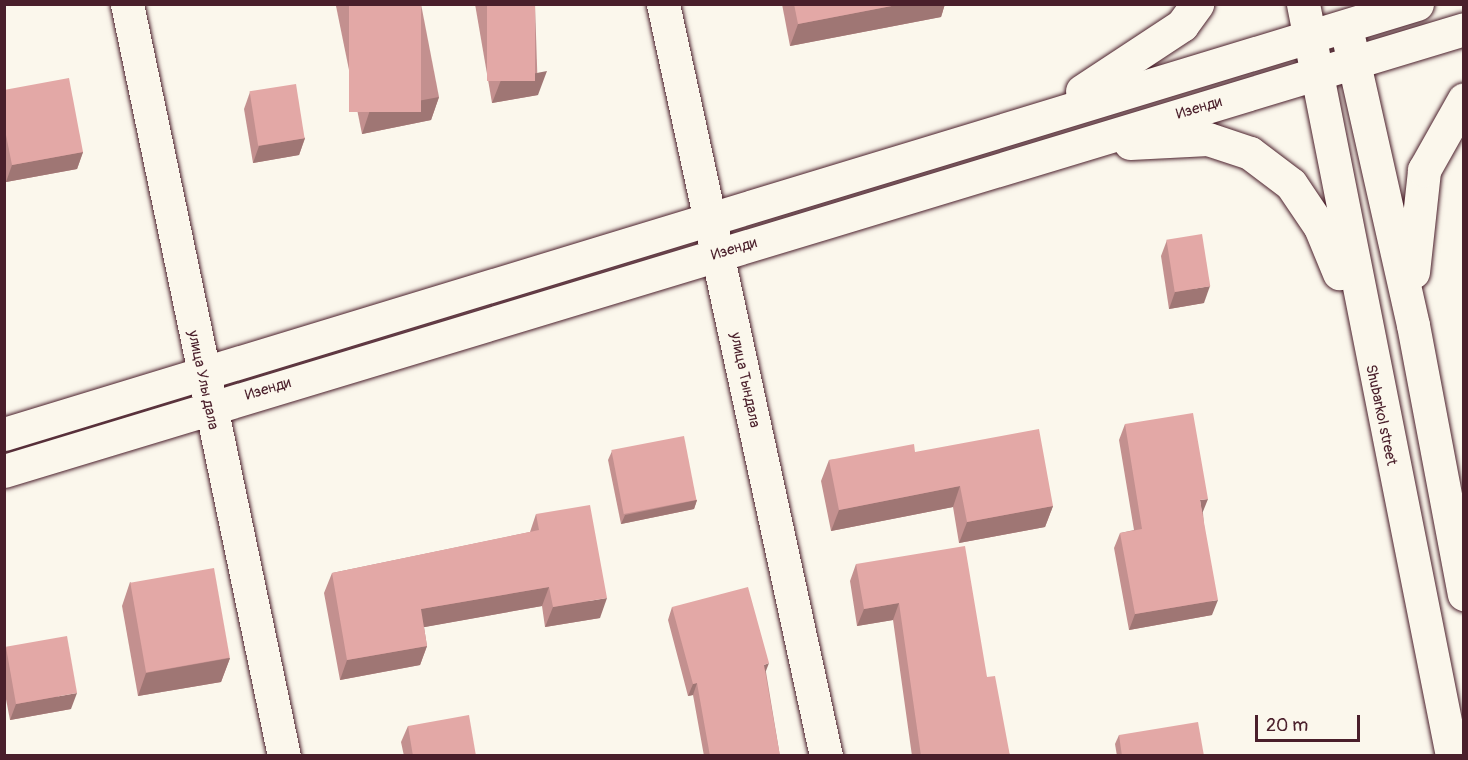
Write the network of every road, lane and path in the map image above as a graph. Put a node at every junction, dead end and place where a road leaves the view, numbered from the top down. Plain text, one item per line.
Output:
1 (127, 4) edge
2 (663, 4) edge
3 (1197, 4) edge
4 (1417, 4) edge
5 (1343, 15) edge
6 (1306, 20) edge
7 (1464, 29) edge
8 (1354, 62) junction
9 (1316, 73) junction
10 (1464, 99) edge
11 (1026, 122) junction
12 (1053, 152) junction
13 (709, 216) junction
14 (718, 254) junction
15 (1413, 325) junction
16 (1364, 331) junction
17 (201, 373) junction
18 (209, 408) junction
19 (4, 434) edge
20 (4, 471) edge
21 (1464, 594) edge
22 (284, 756) edge
23 (826, 756) edge
24 (1452, 756) edge

1 - 17 street, улица Улы дала
2 - 13 street, улица Тындала
3 - 11 street
4 - 5 street
5 - 6 street
5 - 8 street
6 - 9 street, Shubarkol street
6 - 11 street
7 - 8 street, Изенди
8 - 9 street, Изенди
8 - 15 street
9 - 12 street, Изенди
9 - 16 street, Shubarkol street
10 - 15 street
11 - 13 street
12 - 14 street, Изенди
12 - 16 street
13 - 14 street, улица Тындала
13 - 17 street
14 - 18 street, Изенди
14 - 23 street, улица Тындала
15 - 21 street
16 - 24 street, Shubarkol street
17 - 18 street, улица Улы дала
17 - 19 street
18 - 20 street, Изенди
18 - 22 street, улица Улы дала

